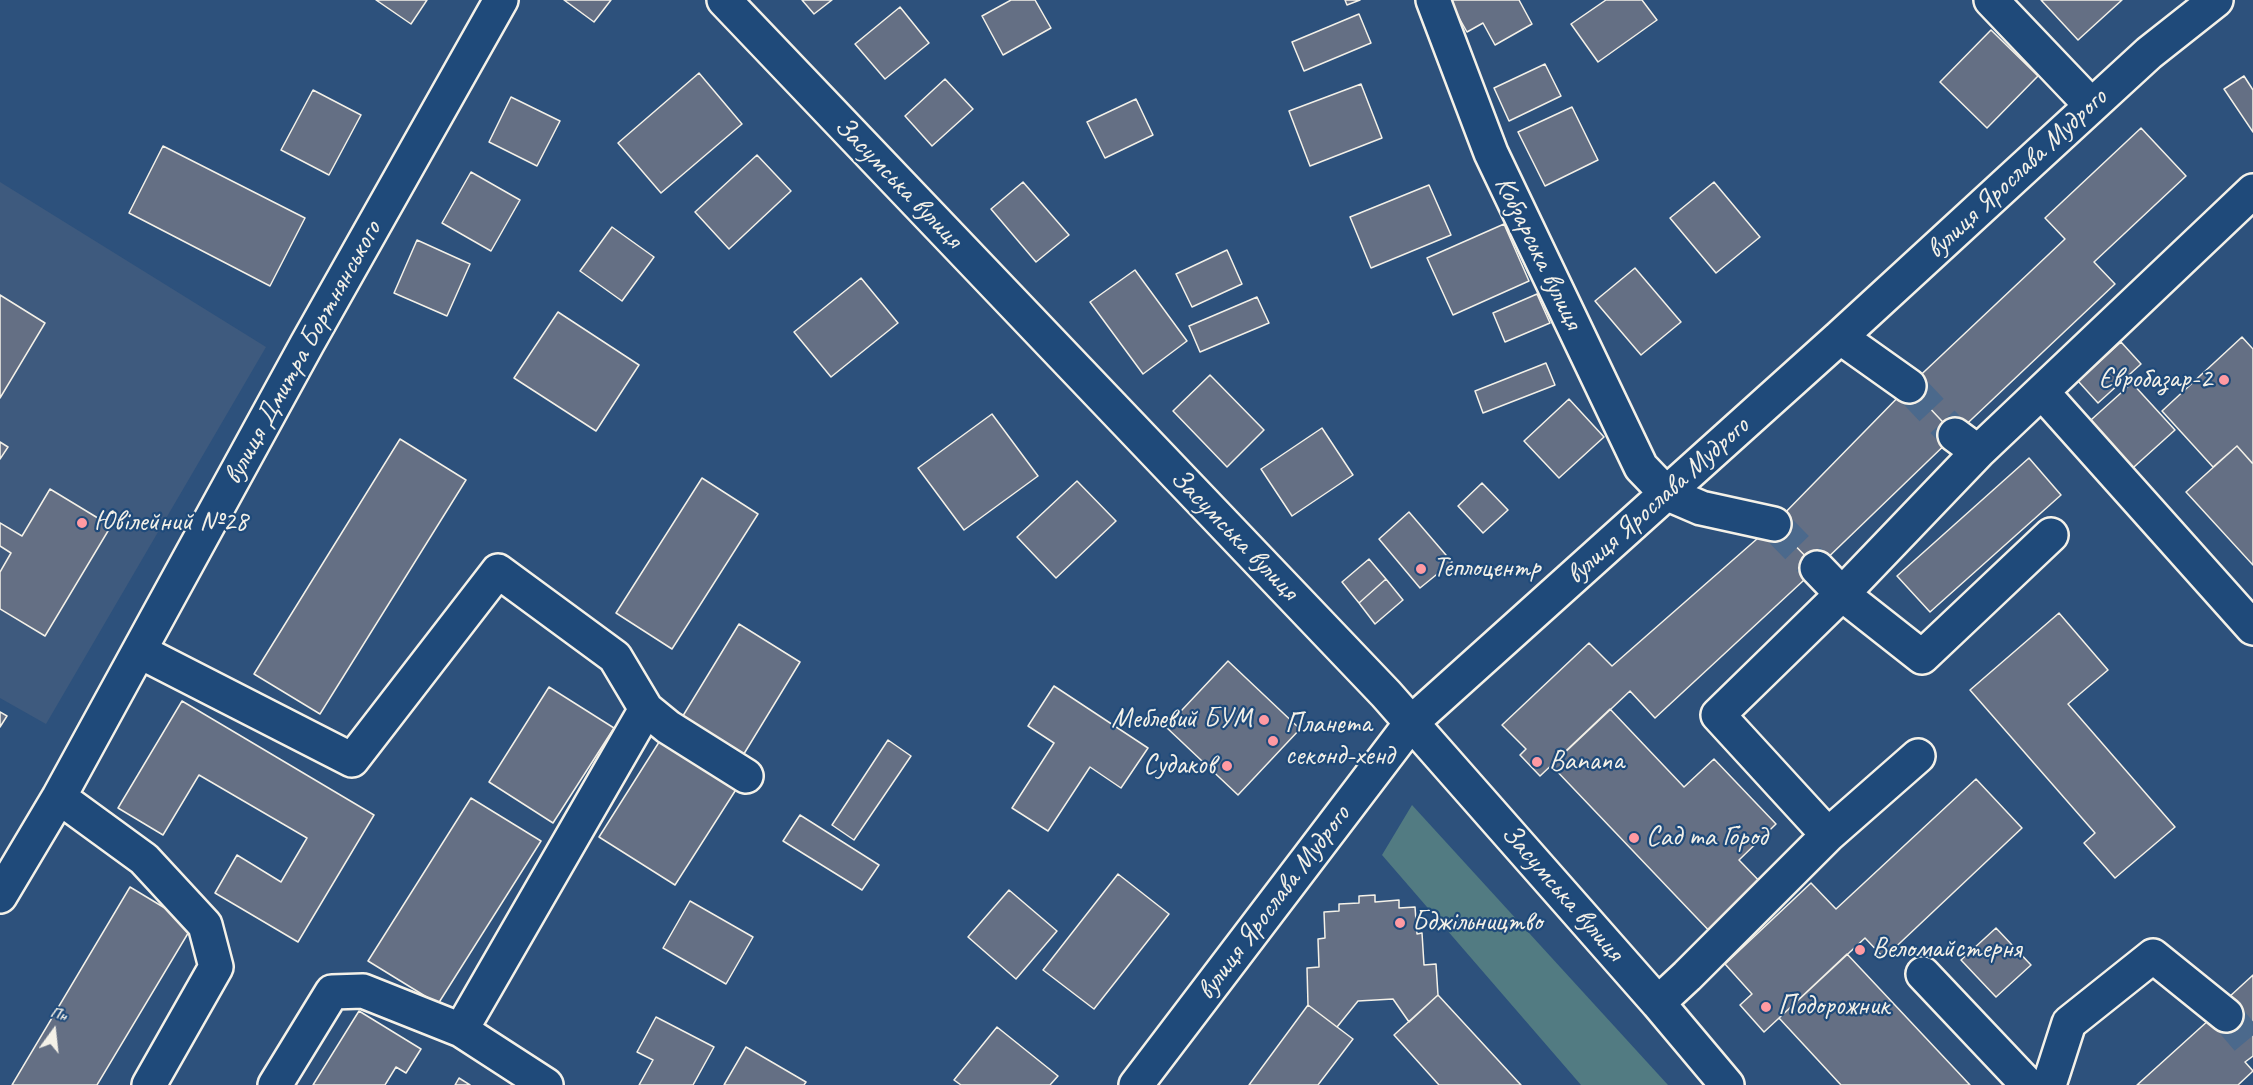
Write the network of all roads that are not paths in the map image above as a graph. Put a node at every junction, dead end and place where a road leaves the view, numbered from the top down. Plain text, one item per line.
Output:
1 (501, 0) edge
2 (724, 0) edge
3 (1433, 0) edge
4 (1991, 0) edge
5 (2216, 0) edge
6 (2091, 105) junction
7 (2253, 191) edge
8 (1840, 337) junction
9 (1909, 386) tunnel mouth
10 (2042, 392) junction
11 (1666, 493) junction
12 (1774, 524) tunnel mouth
13 (2051, 535) dead end
14 (1817, 568) tunnel mouth
15 (1842, 594) junction
16 (2253, 628) edge
17 (139, 651) junction
18 (646, 709) junction
19 (1412, 722) junction
20 (1918, 756) dead end
21 (746, 776) dead end
22 (59, 797) junction
23 (1828, 834) junction
24 (0, 896) edge
25 (1923, 974) dead end
26 (1658, 1003) junction
27 (2226, 1015) tunnel mouth
28 (461, 1030) junction
29 (149, 1085) edge
30 (275, 1085) edge
31 (546, 1085) edge
32 (1136, 1085) edge
33 (1727, 1085) edge
34 (2028, 1085) edge
35 (2049, 1085) edge

1 - 17 street, вулиця Дмитра Бортнянського
2 - 19 street, Засумська вулиця
3 - 11 street, Кобзарська вулиця
4 - 6 street
5 - 6 street, вулиця Ярослава Мудрого
6 - 8 street, вулиця Ярослава Мудрого
7 - 10 street
8 - 9 street
8 - 11 street, вулиця Ярослава Мудрого
10 - 15 street
10 - 16 street
11 - 12 street
11 - 19 street, вулиця Ярослава Мудрого
13 - 15 street
14 - 15 street
15 - 23 street
17 - 18 street
17 - 22 street, вулиця Дмитра Бортнянського
18 - 21 street
18 - 28 street
19 - 26 street, Засумська вулиця
19 - 32 street, вулиця Ярослава Мудрого
20 - 23 street
22 - 24 street, вулиця Дмитра Бортнянського
22 - 29 street
23 - 26 street
25 - 34 street
26 - 33 street, Засумська вулиця
27 - 35 street
28 - 30 street
28 - 31 street

